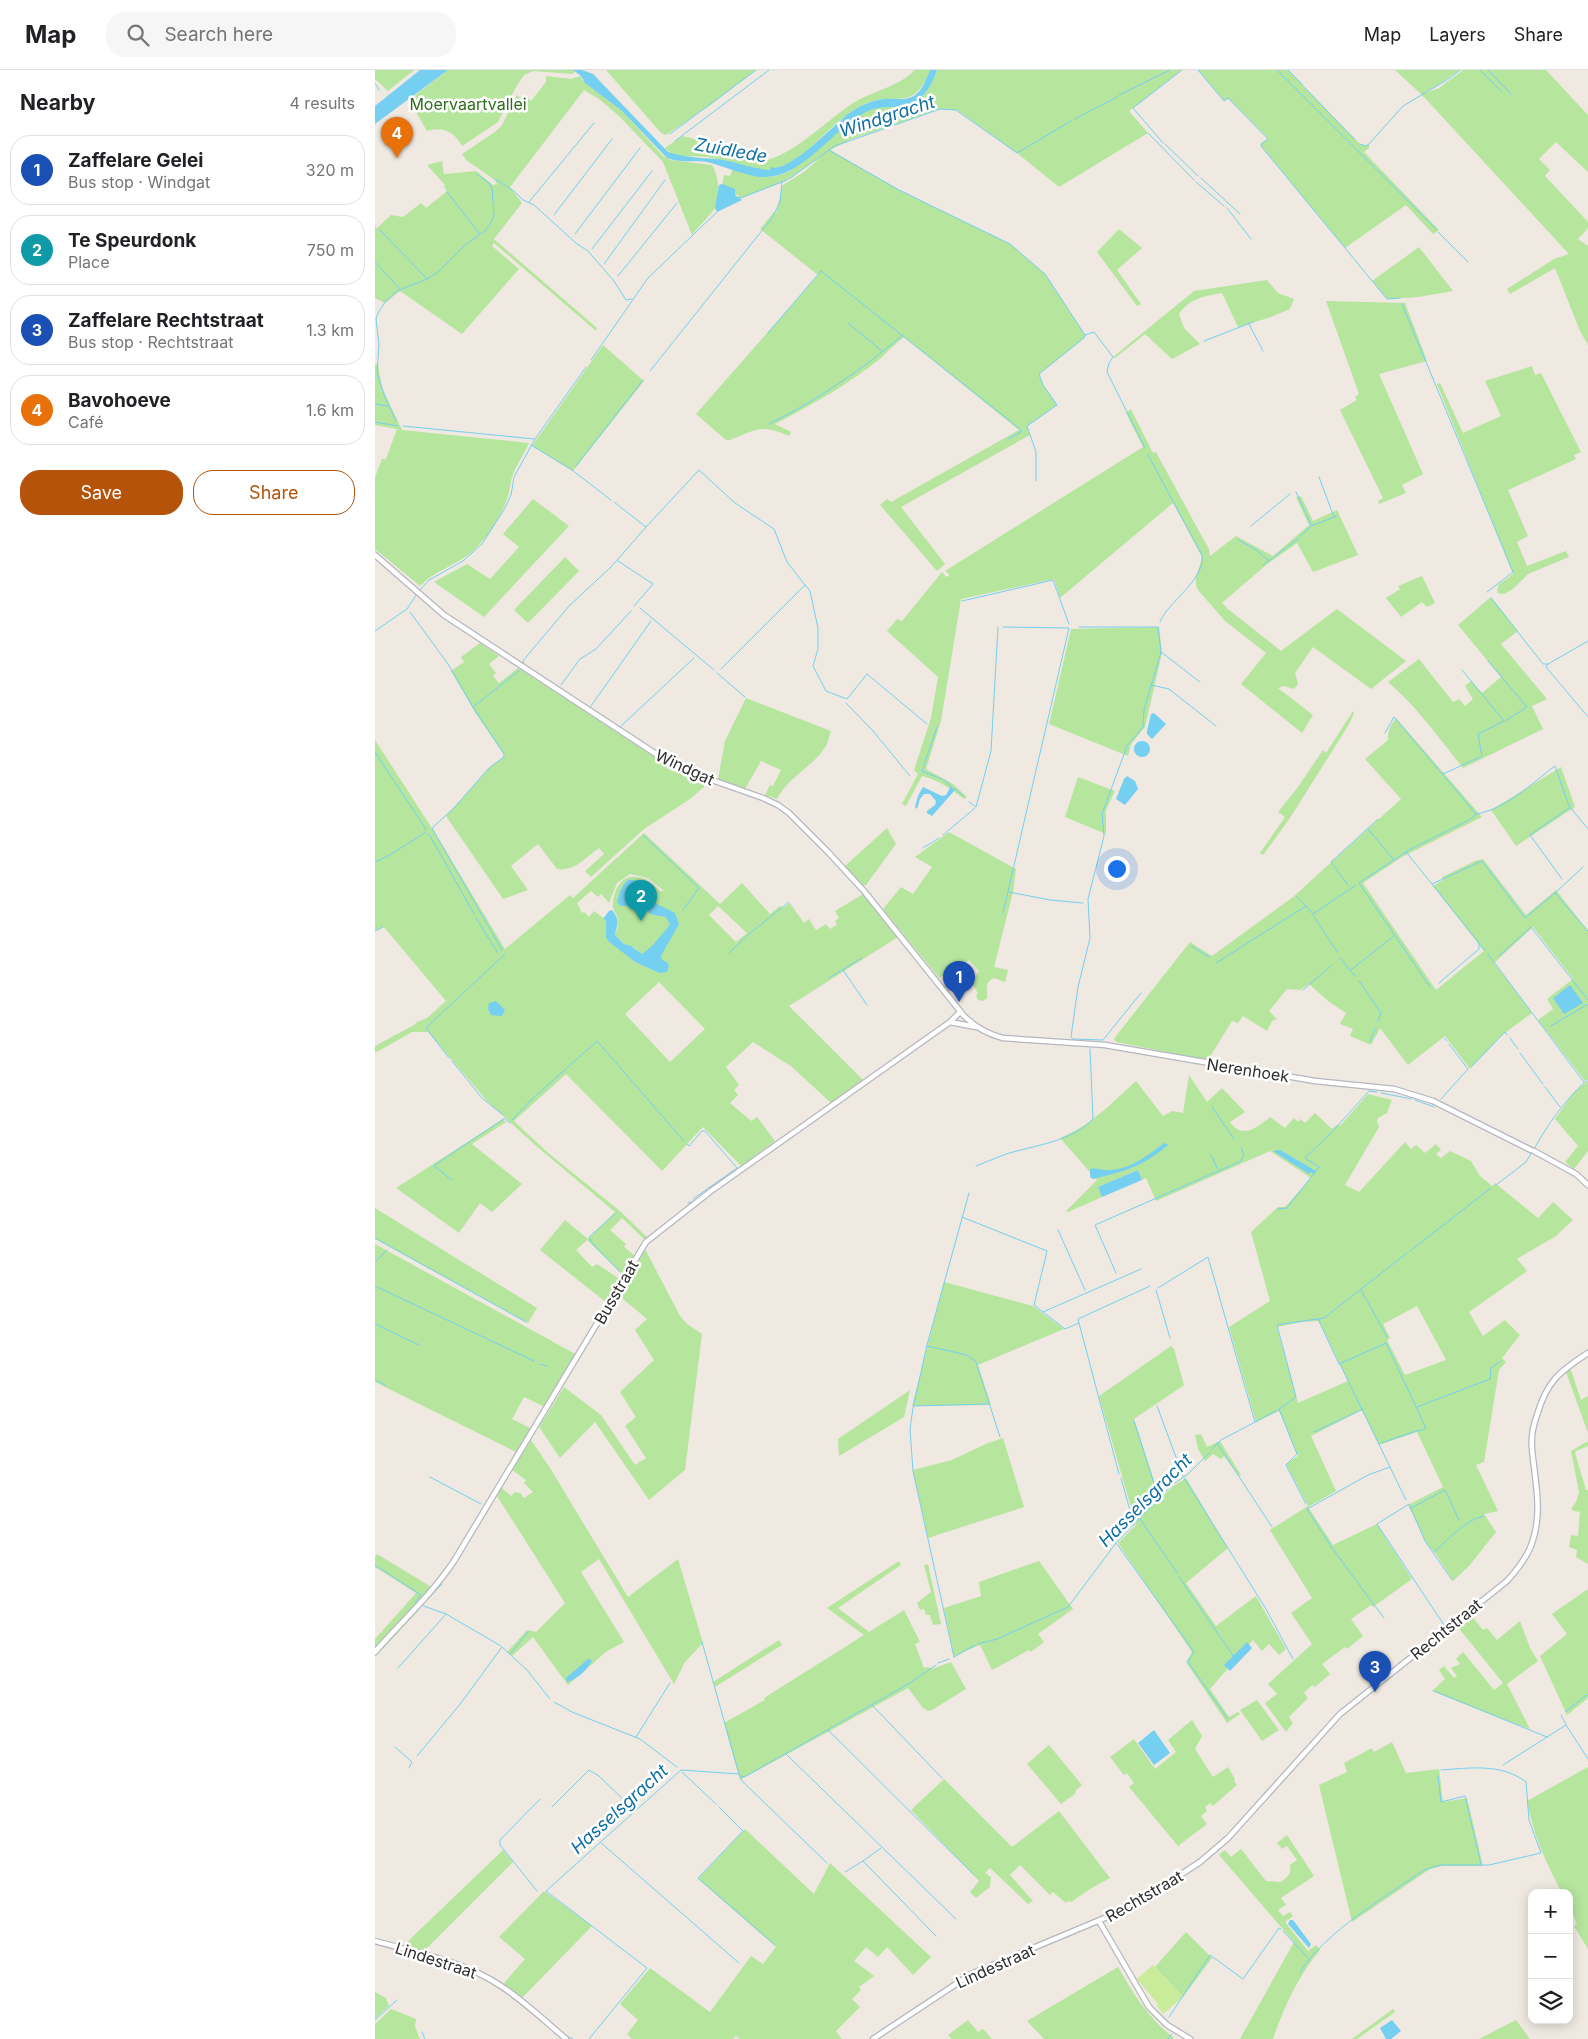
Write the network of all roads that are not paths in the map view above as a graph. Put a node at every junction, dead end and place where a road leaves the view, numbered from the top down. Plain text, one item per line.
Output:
1 (375, 554) edge
2 (960, 1012) junction
3 (950, 1022) junction
4 (977, 1027) junction
5 (1588, 1185) edge
6 (1588, 1353) edge
7 (375, 1652) edge
8 (1099, 1922) junction
9 (375, 1941) edge
10 (566, 2039) edge
11 (873, 2039) edge
12 (1190, 2039) edge

1 - 2 street, Windgat
2 - 3 street, Busstraat
2 - 4 street, Nerenhoek
3 - 4 street
3 - 7 street, Busstraat
4 - 5 street, Nerenhoek
6 - 8 street, Rechtstraat
8 - 11 street, Lindestraat
8 - 12 street
9 - 10 street, Lindestraat

